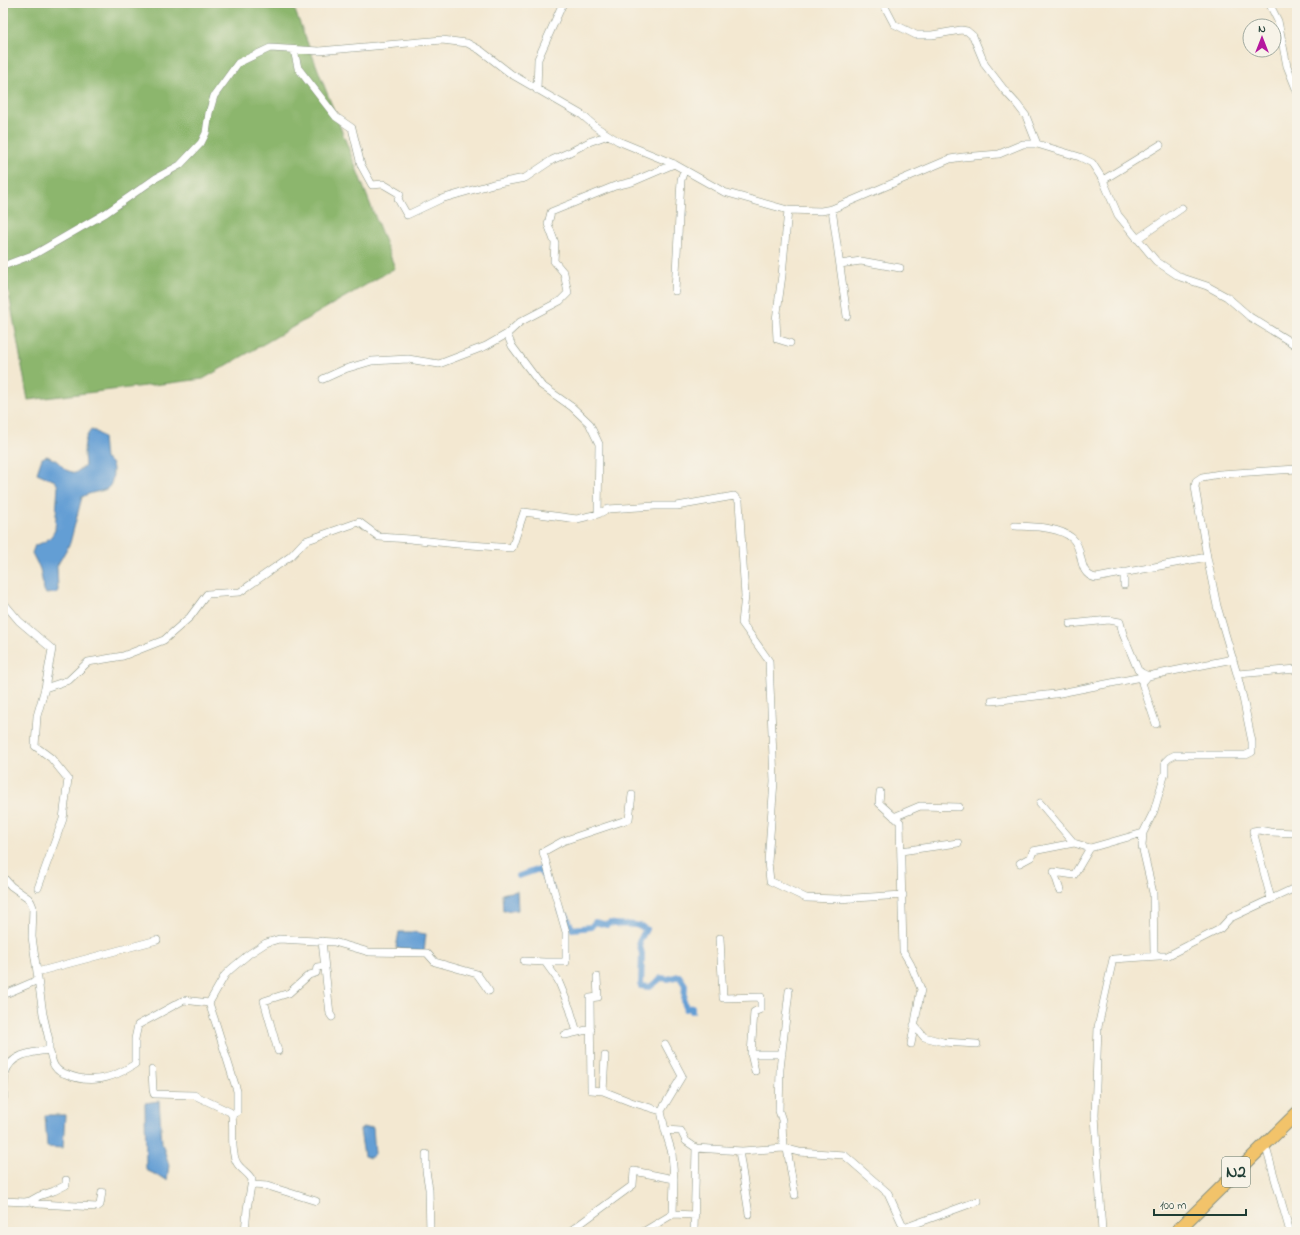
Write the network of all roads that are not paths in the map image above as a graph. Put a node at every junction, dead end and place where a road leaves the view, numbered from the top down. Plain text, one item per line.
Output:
1 (563, 3) edge
2 (883, 3) edge
3 (1269, 3) edge
4 (294, 50) junction
5 (537, 90) junction
6 (1297, 91) edge
7 (608, 135) junction
8 (1037, 144) junction
9 (1160, 146) dead end
10 (674, 164) junction
11 (684, 170) junction
12 (1103, 180) junction
13 (1182, 208) dead end
14 (832, 209) junction
15 (788, 210) junction
16 (1137, 239) junction
17 (840, 264) junction
18 (3, 266) edge
19 (900, 268) dead end
20 (675, 291) dead end
21 (847, 316) dead end
22 (507, 334) junction
23 (790, 343) dead end
24 (1297, 346) edge
25 (323, 379) dead end
26 (1297, 469) edge
27 (598, 514) junction
28 (1015, 526) dead end
29 (1207, 557) junction
30 (1124, 572) junction
31 (1124, 585) dead end
32 (3, 602) edge
33 (1070, 624) dead end
34 (1233, 659) junction
35 (1297, 669) edge
36 (1237, 674) junction
37 (1148, 676) junction
38 (45, 688) junction
39 (992, 701) dead end
40 (1156, 724) dead end
41 (880, 792) dead end
42 (632, 795) dead end
43 (1040, 803) dead end
44 (959, 807) dead end
45 (894, 816) junction
46 (1297, 833) edge
47 (1143, 834) junction
48 (958, 843) dead end
49 (1074, 844) junction
50 (1090, 848) junction
51 (901, 851) junction
52 (1020, 863) dead end
53 (3, 877) edge
54 (1297, 887) edge
55 (38, 888) dead end
56 (1060, 890) dead end
57 (903, 894) junction
58 (1271, 899) junction
59 (720, 938) dead end
60 (157, 940) dead end
61 (322, 941) junction
62 (1159, 956) junction
63 (524, 961) dead end
64 (545, 962) junction
65 (324, 966) junction
66 (37, 972) junction
67 (597, 977) dead end
68 (38, 980) junction
69 (489, 991) dead end
70 (789, 991) dead end
71 (3, 995) edge
72 (209, 1003) junction
73 (332, 1017) dead end
74 (914, 1025) junction
75 (591, 1029) junction
76 (578, 1032) junction
77 (565, 1035) dead end
78 (665, 1044) dead end
79 (911, 1044) dead end
80 (977, 1044) dead end
81 (49, 1050) junction
82 (278, 1051) dead end
83 (751, 1054) junction
84 (782, 1054) junction
85 (604, 1056) dead end
86 (152, 1070) dead end
87 (754, 1071) dead end
88 (603, 1092) junction
89 (3, 1096) edge
90 (3, 1112) edge
91 (661, 1112) junction
92 (1297, 1113) edge
93 (232, 1115) junction
94 (665, 1130) junction
95 (1265, 1144) junction
96 (696, 1148) junction
97 (785, 1149) junction
98 (739, 1151) junction
99 (426, 1154) dead end
100 (674, 1179) junction
101 (66, 1180) dead end
102 (252, 1185) junction
103 (102, 1192) dead end
104 (795, 1195) dead end
105 (3, 1201) edge
106 (30, 1201) junction
107 (316, 1201) dead end
108 (978, 1201) dead end
109 (673, 1214) junction
110 (749, 1214) dead end
111 (695, 1215) junction
112 (905, 1230) edge
113 (245, 1232) edge
114 (430, 1232) edge
115 (569, 1232) edge
116 (643, 1232) edge
117 (694, 1232) edge
118 (1102, 1232) edge
119 (1176, 1232) edge
120 (1290, 1232) edge

1 - 5 street
2 - 8 street
3 - 6 street
4 - 5 street
4 - 7 street
4 - 18 street
5 - 7 street
7 - 10 street
8 - 12 street
8 - 14 street
9 - 12 street
10 - 11 street
10 - 22 street
11 - 15 street
11 - 20 street
12 - 16 street
13 - 16 street
14 - 15 street
14 - 17 street
15 - 23 street
16 - 24 street
17 - 19 street
17 - 21 street
22 - 25 street
22 - 27 street
26 - 29 street
27 - 38 street
27 - 57 street
28 - 30 street
29 - 30 street
29 - 34 street
30 - 31 street
32 - 38 street
33 - 37 street
34 - 36 street
34 - 37 street
35 - 36 street
36 - 47 street
37 - 39 street
37 - 40 street
38 - 55 street
41 - 45 street
42 - 64 street
43 - 49 street
44 - 45 street
45 - 51 street
46 - 58 street
47 - 50 street
47 - 62 street
48 - 51 street
49 - 50 street
49 - 52 street
50 - 56 street
51 - 57 street
53 - 66 street
54 - 58 street
57 - 74 street
58 - 62 street
59 - 83 street
60 - 66 street
61 - 65 street
61 - 69 street
61 - 72 street
62 - 118 street
63 - 64 street
64 - 76 street
65 - 73 street
65 - 82 street
66 - 68 street
67 - 75 street
68 - 71 street
68 - 81 street
70 - 84 street
72 - 81 street
72 - 93 street
74 - 79 street
74 - 80 street
75 - 76 street
75 - 88 street
76 - 77 street
78 - 91 street
81 - 89 street
83 - 84 street
83 - 87 street
84 - 97 street
85 - 88 street
86 - 93 street
88 - 91 street
89 - 90 street
91 - 94 street
92 - 95 highway, N2
93 - 102 street
94 - 96 street
94 - 100 street
95 - 119 highway, N2
95 - 120 street
96 - 98 street
96 - 111 street
97 - 98 street
97 - 104 street
97 - 112 street
98 - 110 street
99 - 114 street
100 - 109 street
100 - 115 street
101 - 106 street
102 - 107 street
102 - 113 street
103 - 106 street
105 - 106 street
108 - 112 street
109 - 111 street
109 - 116 street
111 - 117 street

